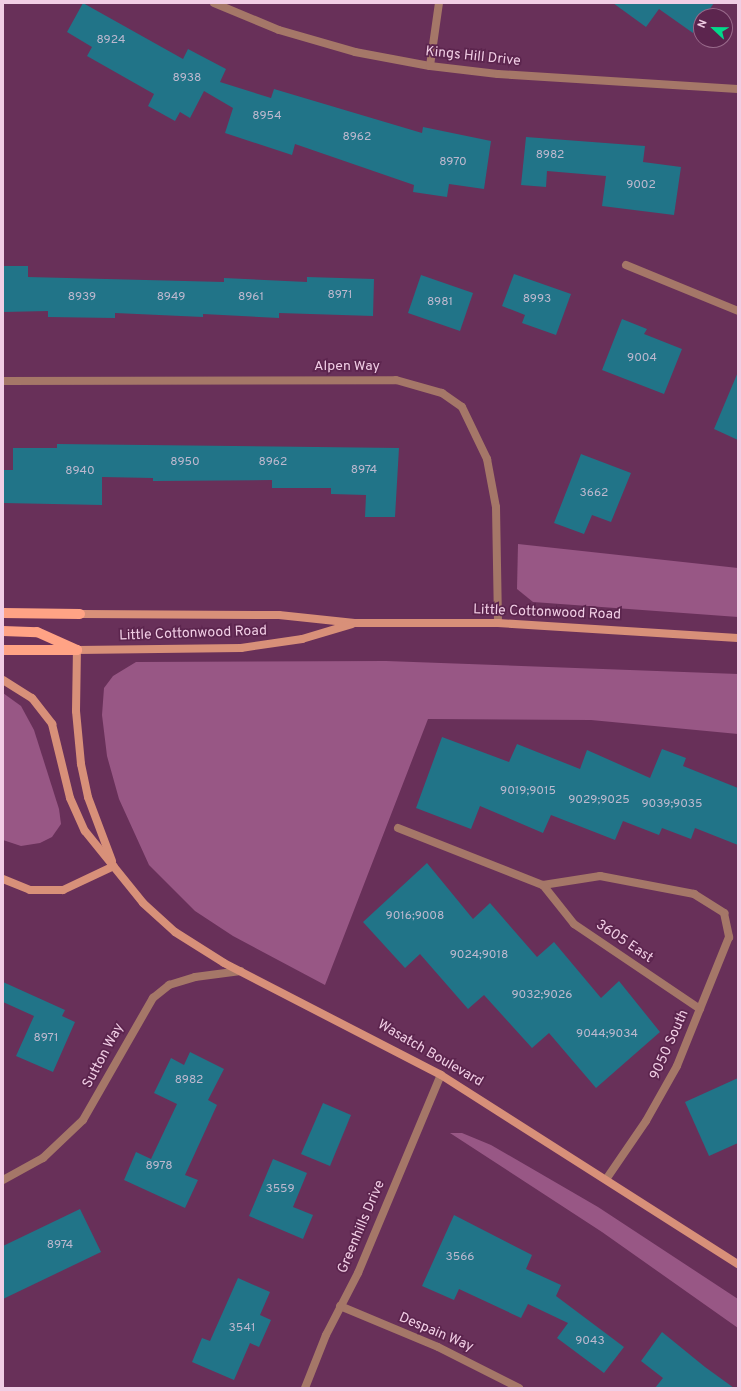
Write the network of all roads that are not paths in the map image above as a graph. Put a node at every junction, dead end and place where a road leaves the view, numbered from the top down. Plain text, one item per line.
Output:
1 (214, 3) edge
2 (439, 3) edge
3 (430, 66) junction
4 (738, 89) edge
5 (626, 265) dead end
6 (738, 311) edge
7 (3, 381) edge
8 (3, 613) edge
9 (80, 614) joint
10 (355, 623) junction
11 (498, 623) junction
12 (3, 631) edge
13 (738, 638) edge
14 (3, 650) edge
15 (77, 650) junction
16 (3, 680) edge
17 (398, 828) dead end
18 (114, 866) junction
19 (3, 879) edge
20 (543, 885) junction
21 (240, 971) junction
22 (700, 1009) junction
23 (440, 1074) junction
24 (607, 1178) junction
25 (3, 1180) edge
26 (738, 1264) edge
27 (340, 1306) junction
28 (305, 1388) edge
29 (520, 1388) edge

1 - 3 street, Kings Hill Drive
2 - 3 street
3 - 4 street, Kings Hill Drive
5 - 6 street
7 - 11 street, Alpen Way
8 - 9 main road
9 - 10 main road, Little Cottonwood Road
10 - 11 main road, Little Cottonwood Road
10 - 15 main road, Little Cottonwood Road
11 - 13 main road, Little Cottonwood Road
12 - 15 main road
14 - 15 main road
15 - 18 main road, Wasatch Boulevard
16 - 18 main road, Wasatch Boulevard
17 - 20 street
18 - 19 main road
18 - 21 main road, Wasatch Boulevard
20 - 22 street, 3605 East
20 - 22 street, 9050 South
21 - 23 main road, Wasatch Boulevard
21 - 25 street, Sutton Way
22 - 24 street, 9050 South
23 - 24 main road, Wasatch Boulevard
23 - 27 street, Greenhills Drive
24 - 26 main road, Wasatch Boulevard
27 - 28 street, Greenhills Drive
27 - 29 street, Despain Way

